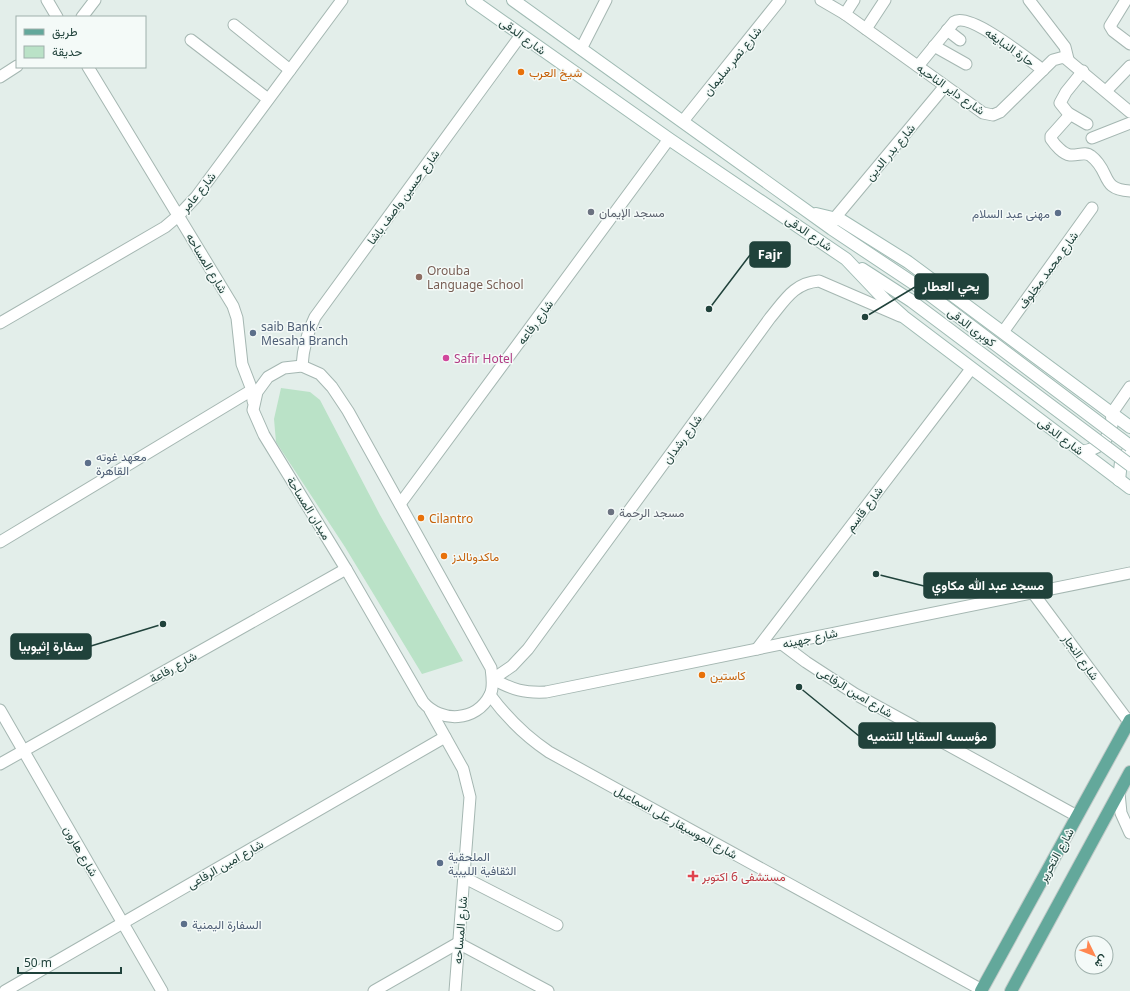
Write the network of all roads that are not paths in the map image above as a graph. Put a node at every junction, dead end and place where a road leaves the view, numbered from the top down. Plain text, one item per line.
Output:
1 (46, 0) edge
2 (95, 0) edge
3 (342, 0) edge
4 (472, 0) edge
5 (513, 0) edge
6 (606, 0) edge
7 (780, 0) edge
8 (821, 0) edge
9 (854, 0) edge
10 (885, 0) edge
11 (1029, 0) edge
12 (1125, 1) edge
13 (845, 14) junction
14 (56, 16) edge
15 (83, 16) edge
16 (234, 25) dead end
17 (951, 26) junction
18 (866, 29) junction
19 (521, 35) junction
20 (191, 40) dead end
21 (960, 40) dead end
22 (1130, 44) edge
23 (934, 46) junction
24 (581, 49) junction
25 (1068, 59) junction
26 (966, 64) dead end
27 (918, 66) junction
28 (1130, 66) edge
29 (16, 67) edge
30 (89, 68) edge
31 (290, 70) junction
32 (1043, 70) junction
33 (1083, 71) junction
34 (0, 77) edge
35 (945, 86) junction
36 (1106, 91) junction
37 (268, 99) junction
38 (1130, 112) edge
39 (1068, 113) junction
40 (683, 121) junction
41 (1130, 122) edge
42 (1087, 124) dead end
43 (1092, 138) dead end
44 (669, 139) junction
45 (1130, 191) edge
46 (1092, 208) dead end
47 (810, 213) junction
48 (178, 216) junction
49 (834, 219) junction
50 (846, 258) junction
51 (904, 317) junction
52 (0, 323) edge
53 (1003, 332) junction
54 (302, 366) junction
55 (971, 369) junction
56 (1130, 388) edge
57 (252, 390) junction
58 (253, 410) junction
59 (1112, 413) junction
60 (1130, 427) edge
61 (1130, 448) edge
62 (1082, 452) junction
63 (1130, 465) edge
64 (1119, 480) junction
65 (1130, 488) edge
66 (400, 504) junction
67 (0, 542) edge
68 (346, 569) junction
69 (1130, 573) edge
70 (1033, 593) junction
71 (782, 644) junction
72 (757, 649) junction
73 (493, 679) junction
74 (490, 695) junction
75 (0, 710) edge
76 (430, 710) junction
77 (1129, 721) edge
78 (445, 737) junction
79 (23, 751) junction
80 (0, 764) edge
81 (1130, 772) edge
82 (1119, 793) junction
83 (1077, 816) junction
84 (1130, 833) edge
85 (465, 878) junction
86 (122, 923) junction
87 (557, 925) dead end
88 (458, 943) junction
89 (981, 990) edge
90 (5, 991) edge
91 (162, 991) edge
92 (374, 991) edge
93 (455, 991) edge
94 (548, 991) edge
95 (1011, 991) edge

1 - 14 street
2 - 15 street
3 - 31 street, شارع عامر
4 - 19 main road, شارع الدقى
5 - 24 main road, شارع الدقى
6 - 24 street
7 - 40 street, شارع نصر سليمان
8 - 13 street, شارع داير الناحيه
9 - 13 street
10 - 18 street
11 - 25 street
12 - 22 street
13 - 18 street, شارع داير الناحيه
16 - 31 street
17 - 21 street
17 - 23 street
17 - 32 street, حارة النبايغه
18 - 27 street, شارع داير الناحيه
19 - 44 main road, شارع الدقى
19 - 54 street, شارع حسين واصف باشا
20 - 37 street
23 - 26 street
23 - 27 street
24 - 40 main road, شارع الدقى
25 - 32 street, شارع داير الناحيه
25 - 33 street
27 - 35 street, شارع داير الناحيه
28 - 36 street
29 - 34 street
30 - 48 street, شارع المساحه
31 - 37 street, شارع عامر
32 - 35 street, شارع داير الناحيه
33 - 36 street
33 - 39 street
35 - 49 street, شارع بدر الدين
36 - 38 street
37 - 48 street, شارع عامر
39 - 42 street
39 - 45 street
40 - 47 main road, شارع الدقى
41 - 43 street
44 - 50 main road, شارع الدقى
44 - 66 street, شارع رفاعه
46 - 53 street, شارع محمد مخلوف
47 - 49 main road, شارع الدقى
47 - 61 main road, كوبرى الدقى, bridge
48 - 52 street, شارع عامر
48 - 57 street, شارع المساحه
49 - 53 main road, شارع الدقى
50 - 51 main road, شارع الدقى
50 - 63 main road, كوبرى الدقى, bridge
51 - 55 main road, شارع الدقى
51 - 73 street, شارع رشدان
53 - 59 main road, شارع الدقى
54 - 58 street
54 - 66 street
55 - 62 main road, شارع الدقى
55 - 72 street, شارع قاسم
56 - 59 street
57 - 58 street, شارع المساحه
57 - 67 street
58 - 68 street, ميدان المساحة
59 - 60 main road, شارع الدقى
59 - 62 main road
61 - 64 main road
62 - 64 main road, شارع الدقى
64 - 65 main road, شارع الدقى
66 - 73 street
68 - 76 street, ميدان المساحة
68 - 79 street, شارع رفاعة
69 - 70 street, شارع جهينه
70 - 71 street, شارع جهينه
70 - 77 street, شارع النجار
71 - 72 street, شارع جهينه
71 - 83 street, شارع امين الرفاعى
72 - 73 street, شارع جهينه
73 - 74 street
74 - 76 street
74 - 89 street, شارع الموسيقار على اسماعيل
75 - 79 street, شارع هارون
76 - 78 street, شارع المساحه
77 - 83 main road, شارع التحرير
78 - 85 street, شارع المساحه
78 - 86 street, شارع امين الرفاعى
79 - 80 street, شارع رفاعة
79 - 86 street, شارع هارون
81 - 82 main road, شارع التحرير
82 - 84 street
82 - 95 main road, شارع التحرير
83 - 89 main road, شارع التحرير
85 - 87 street
85 - 88 street, شارع المساحه
86 - 90 street, شارع امين الرفاعى
86 - 91 street, شارع هارون
88 - 92 street
88 - 93 street, شارع المساحه
88 - 94 street

